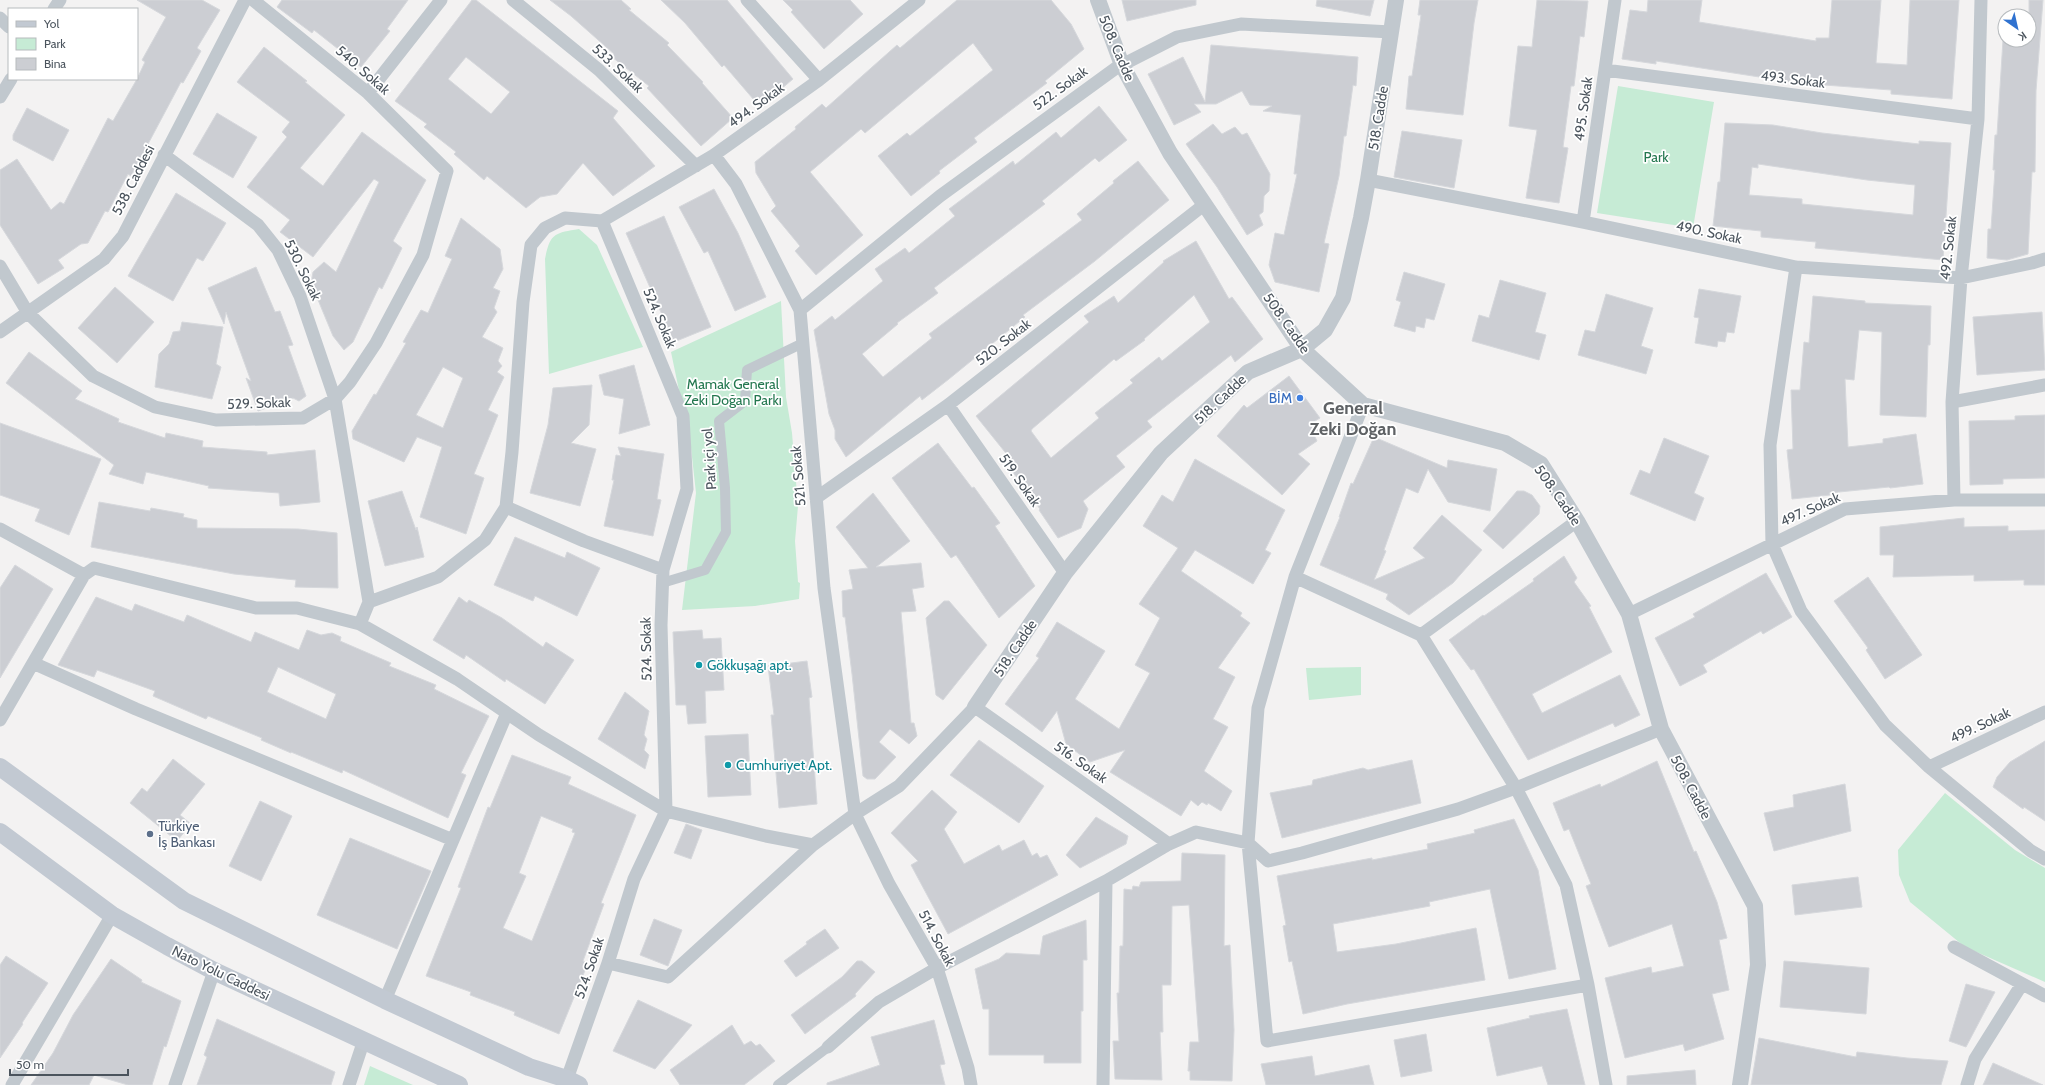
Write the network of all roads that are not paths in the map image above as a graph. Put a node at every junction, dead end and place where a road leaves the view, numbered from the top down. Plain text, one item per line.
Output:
1 (245, 0) edge
2 (253, 0) edge
3 (442, 0) edge
4 (513, 0) edge
5 (747, 0) edge
6 (919, 0) edge
7 (1098, 0) edge
8 (1396, 0) edge
9 (1615, 0) edge
10 (1981, 0) edge
11 (0, 18) edge
12 (8, 25) edge
13 (1391, 32) junction
14 (1122, 65) junction
15 (1605, 70) junction
16 (10, 80) edge
17 (819, 80) junction
18 (368, 93) junction
19 (0, 97) edge
20 (1978, 119) junction
21 (164, 155) junction
22 (714, 155) junction
23 (696, 166) junction
24 (447, 171) joint
25 (1368, 180) junction
26 (1205, 204) junction
27 (602, 221) junction
28 (1583, 222) junction
29 (2045, 259) edge
30 (0, 266) edge
31 (1796, 267) junction
32 (1961, 278) junction
33 (800, 310) junction
34 (28, 313) junction
35 (0, 332) edge
36 (803, 343) junction
37 (1302, 349) junction
38 (2045, 385) edge
39 (334, 399) junction
40 (1952, 402) junction
41 (948, 405) junction
42 (1363, 405) junction
43 (816, 498) junction
44 (1954, 500) junction
45 (2045, 500) edge
46 (506, 507) junction
47 (1577, 521) junction
48 (0, 530) edge
49 (1772, 544) junction
50 (663, 570) junction
51 (1065, 573) junction
52 (84, 575) junction
53 (1295, 577) junction
54 (662, 583) junction
55 (370, 602) junction
56 (1629, 614) junction
57 (360, 624) junction
58 (1421, 635) junction
59 (33, 663) junction
60 (975, 707) junction
61 (2045, 712) edge
62 (507, 713) junction
63 (0, 720) edge
64 (1661, 729) junction
65 (0, 766) edge
66 (1929, 767) junction
67 (1516, 788) junction
68 (666, 811) junction
69 (855, 814) junction
70 (0, 832) edge
71 (453, 840) junction
72 (1248, 843) junction
73 (1169, 844) junction
74 (813, 845) junction
75 (2045, 859) edge
76 (1106, 881) junction
77 (112, 916) junction
78 (1954, 947) dead end
79 (608, 963) junction
80 (937, 968) junction
81 (214, 971) junction
82 (2022, 984) junction
83 (1588, 985) junction
84 (2045, 996) edge
85 (385, 1000) junction
86 (364, 1040) junction
87 (828, 1047) joint
88 (573, 1082) edge
89 (12, 1085) edge
90 (175, 1085) edge
91 (349, 1085) edge
92 (459, 1085) edge
93 (778, 1085) edge
94 (971, 1085) edge
95 (1103, 1085) edge
96 (1606, 1085) edge
97 (1740, 1085) edge
98 (1967, 1085) edge

1 - 21 street, 538. Caddesi
2 - 18 street, 540. Sokak
3 - 18 street
4 - 23 street, 533. Sokak
5 - 17 street
6 - 17 street, 494. Sokak
7 - 14 street, 508. Cadde
8 - 13 street, 518. Cadde
9 - 15 street, 495. Sokak
10 - 20 street, 492. Sokak
11 - 12 street
13 - 14 street, 522. Sokak
13 - 25 street, 518. Cadde
14 - 26 street, 508. Cadde
14 - 33 street, 522. Sokak
15 - 20 street, 493. Sokak
15 - 28 street, 495. Sokak
16 - 19 street
17 - 22 street, 494. Sokak
18 - 24 street, 540. Sokak
20 - 32 street, 492. Sokak
21 - 34 street, 538. Caddesi
21 - 39 street, 530. Sokak
22 - 23 street, 494. Sokak
22 - 33 street, 521. Sokak
23 - 27 street, 494. Sokak
24 - 39 street, 529. Sokak
25 - 28 street, 490. Sokak
25 - 37 street, 518. Cadde
26 - 37 street, 508. Cadde
26 - 41 street, 520. Sokak
27 - 46 street
27 - 50 street, 524. Sokak
28 - 31 street, 490. Sokak
29 - 32 street, 490. Sokak
30 - 34 street, 529. Sokak
31 - 32 street, 490. Sokak
31 - 49 street
32 - 40 street, 492. Sokak
33 - 36 street, 521. Sokak
34 - 35 street, 538. Caddesi
34 - 39 street, 529. Sokak
36 - 43 street, 521. Sokak
36 - 54 street, Park içi yol
37 - 42 street, 508. Cadde
37 - 51 street, 518. Cadde
38 - 40 street
39 - 55 street, 530. Sokak
40 - 44 street, 492. Sokak
41 - 43 street, 520. Sokak
41 - 51 street, 519. Sokak
42 - 47 street, 508. Cadde
42 - 53 street
43 - 69 street, 521. Sokak
44 - 45 street, 497. Sokak
44 - 49 street, 497. Sokak
46 - 50 street
46 - 55 street
47 - 56 street, 508. Cadde
47 - 58 street
48 - 52 street
49 - 56 street, 497. Sokak
49 - 66 street
50 - 54 street, 524. Sokak
51 - 60 street, 518. Cadde
52 - 57 street
52 - 59 street
53 - 58 street
53 - 72 street
54 - 68 street, 524. Sokak
55 - 57 street
56 - 64 street, 508. Cadde
57 - 62 street
58 - 67 street
59 - 63 street
59 - 71 street
60 - 69 street
60 - 73 street, 516. Sokak
61 - 66 street, 499. Sokak
62 - 68 street
62 - 71 street
64 - 67 street
64 - 97 street, 508. Cadde
65 - 85 main road
66 - 75 street
67 - 72 street
67 - 83 street
68 - 74 street
68 - 79 street, 524. Sokak
69 - 74 street
69 - 80 street, 514. Sokak
70 - 77 main road, Nato Yolu Caddesi
71 - 85 street
72 - 73 street
72 - 83 street
73 - 76 street
74 - 79 street
76 - 80 street
76 - 95 street
77 - 81 main road, Nato Yolu Caddesi
77 - 89 street
78 - 82 street
79 - 88 street, 524. Sokak
80 - 87 street
80 - 94 street, 514. Sokak
81 - 86 main road, Nato Yolu Caddesi
81 - 90 street
82 - 84 street
82 - 98 street
83 - 96 street
85 - 88 main road
86 - 91 street
86 - 92 main road, Nato Yolu Caddesi
87 - 93 street

